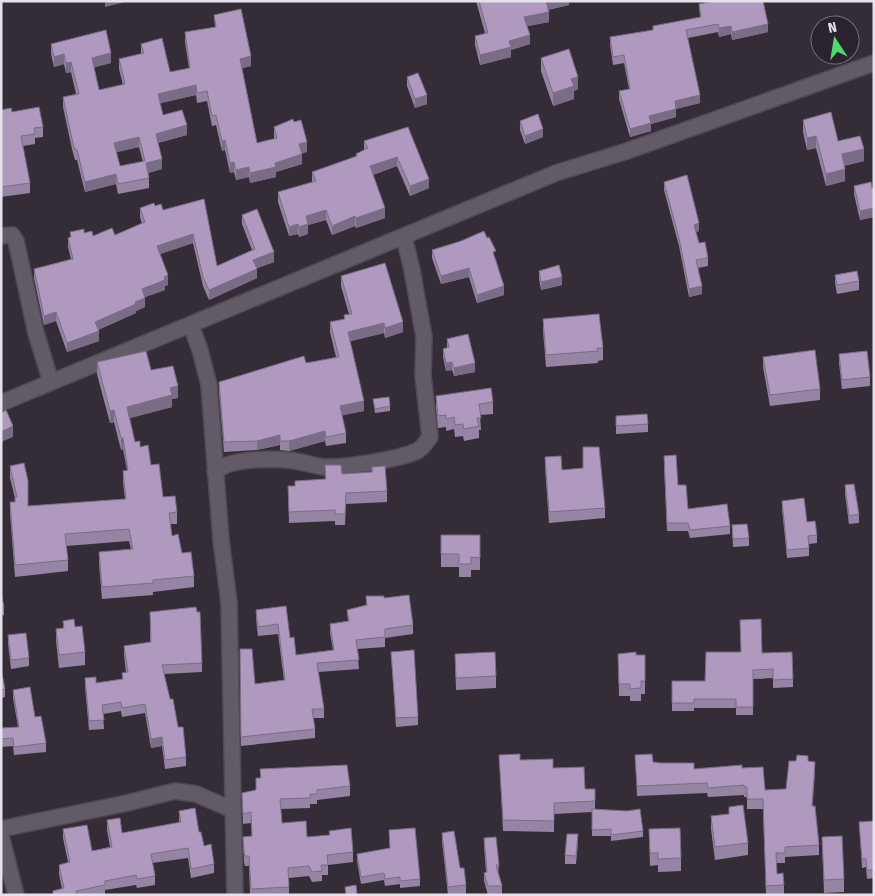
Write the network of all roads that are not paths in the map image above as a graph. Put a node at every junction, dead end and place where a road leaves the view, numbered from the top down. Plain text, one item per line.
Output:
1 (874, 63) edge
2 (1, 236) edge
3 (404, 237) junction
4 (191, 325) junction
5 (52, 382) junction
6 (1, 403) edge
7 (215, 472) junction
8 (233, 810) junction
9 (1, 829) edge
10 (1, 836) edge
11 (16, 895) edge
12 (235, 895) edge

1 - 3 street
2 - 5 street
3 - 4 street
3 - 7 street
4 - 5 street
4 - 7 street
5 - 6 street
7 - 8 street
8 - 9 street
8 - 12 street
10 - 11 street

